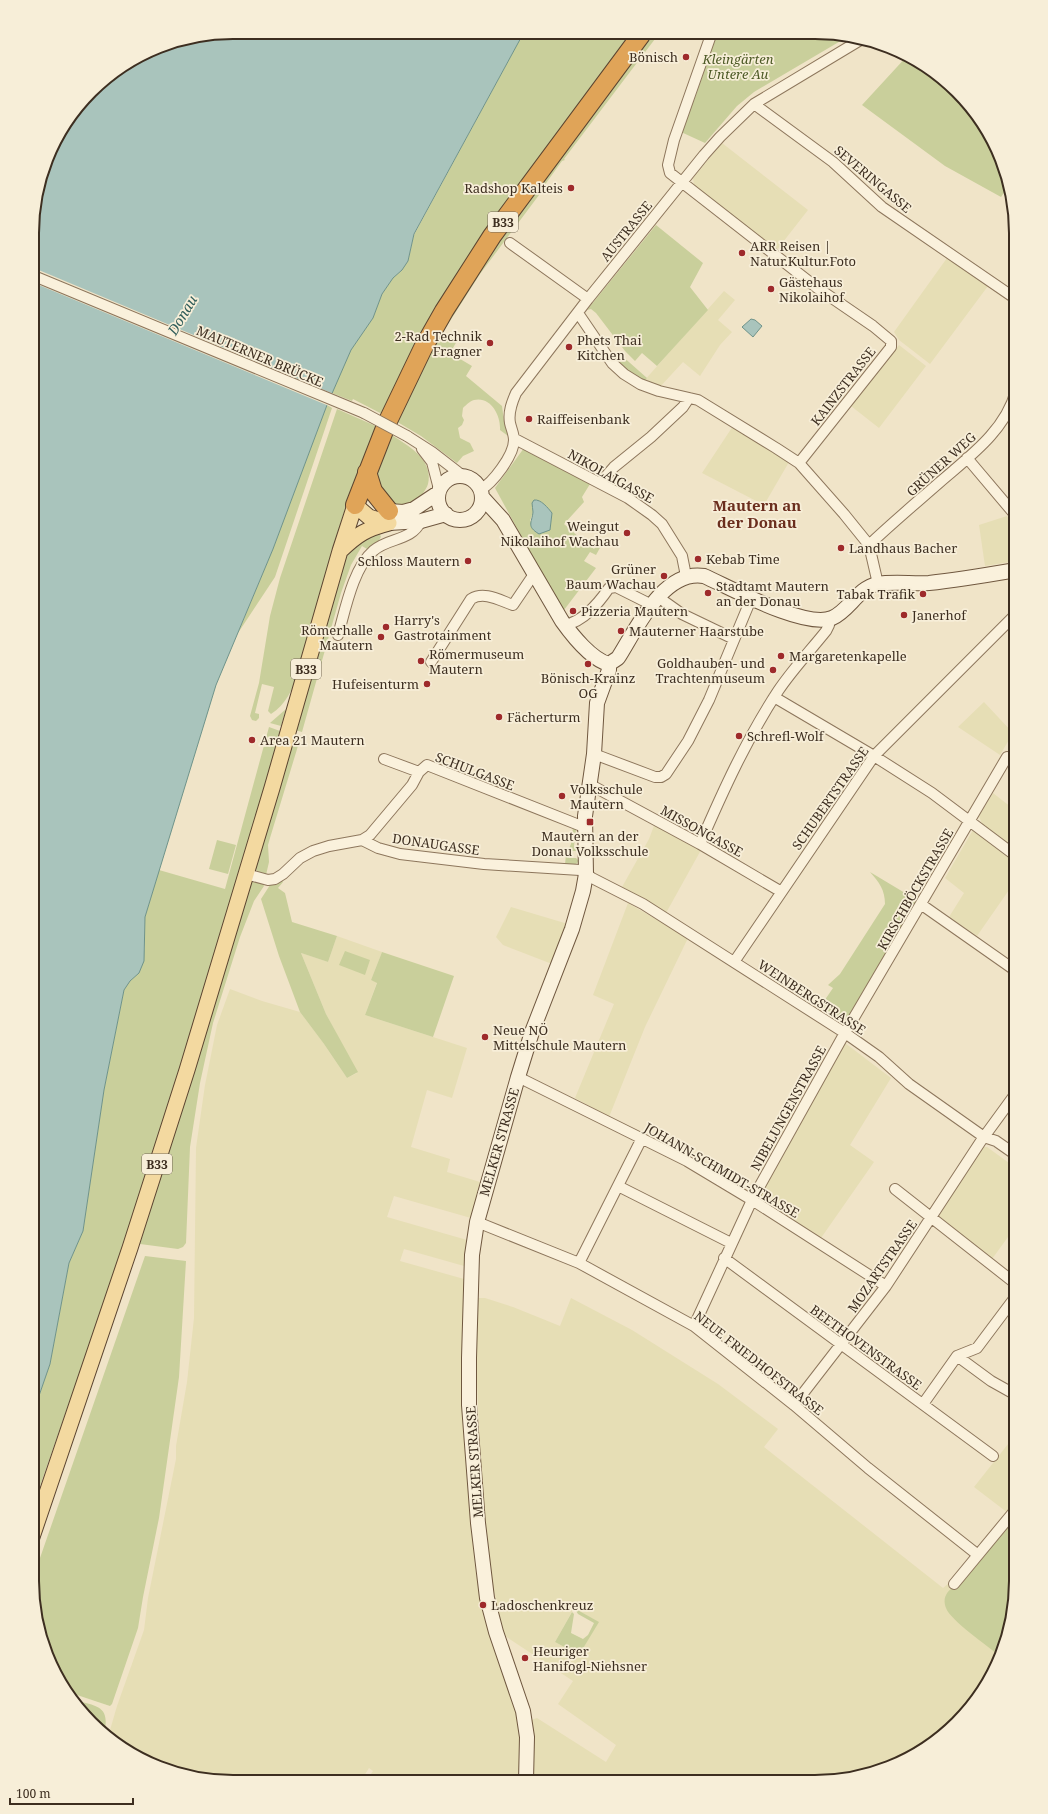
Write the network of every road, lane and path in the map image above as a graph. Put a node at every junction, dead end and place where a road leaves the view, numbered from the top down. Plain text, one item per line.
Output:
1 (637, 39) edge
2 (710, 39) edge
3 (855, 43) edge
4 (754, 104) junction
5 (681, 183) junction
6 (510, 243) dead end
7 (39, 278) edge
8 (1009, 293) edge
9 (588, 299) junction
10 (578, 313) junction
11 (689, 398) junction
12 (1009, 410) edge
13 (409, 438) junction
14 (514, 439) junction
15 (967, 458) junction
16 (799, 463) junction
17 (367, 472) junction
18 (463, 476) junction
19 (600, 483) junction
20 (438, 491) junction
21 (481, 493) junction
22 (355, 505) junction
23 (1009, 508) edge
24 (478, 511) junction
25 (446, 514) junction
26 (389, 517) junction
27 (421, 521) junction
28 (392, 541) junction
29 (869, 544) junction
30 (517, 546) junction
31 (340, 551) junction
32 (1009, 571) edge
33 (534, 574) junction
34 (686, 576) junction
35 (878, 584) junction
36 (751, 599) junction
37 (655, 601) junction
38 (828, 620) junction
39 (1009, 621) edge
40 (565, 625) junction
41 (338, 635) dead end
42 (734, 639) junction
43 (431, 662) dead end
44 (609, 664) junction
45 (774, 697) junction
46 (594, 754) junction
47 (874, 756) junction
48 (384, 759) dead end
49 (1009, 759) edge
50 (419, 772) junction
51 (589, 784) junction
52 (969, 822) junction
53 (584, 827) junction
54 (362, 840) junction
55 (700, 844) junction
56 (1009, 851) edge
57 (246, 874) junction
58 (586, 874) junction
59 (780, 891) junction
60 (922, 905) junction
61 (734, 962) junction
62 (1009, 966) edge
63 (845, 1033) junction
64 (518, 1077) junction
65 (1009, 1103) edge
66 (984, 1137) junction
67 (642, 1138) junction
68 (1009, 1150) edge
69 (618, 1186) junction
70 (895, 1189) dead end
71 (752, 1200) junction
72 (931, 1218) junction
73 (477, 1222) junction
74 (731, 1243) junction
75 (724, 1258) junction
76 (579, 1263) junction
77 (1009, 1279) edge
78 (886, 1286) junction
79 (1009, 1305) edge
80 (694, 1326) junction
81 (840, 1344) junction
82 (957, 1356) junction
83 (1009, 1391) edge
84 (923, 1404) junction
85 (794, 1405) junction
86 (993, 1456) dead end
87 (39, 1516) edge
88 (1009, 1517) edge
89 (978, 1555) junction
90 (954, 1584) dead end
91 (526, 1775) edge

1 - 17 highway, B33
2 - 5 street
3 - 4 street, AUSTRASSE
4 - 5 street, AUSTRASSE
4 - 8 street, SEVERINGASSE
5 - 9 street, AUSTRASSE
5 - 16 street, KAINZSTRASSE
6 - 9 street
7 - 13 street, MAUTERNER BRÜCKE, bridge
9 - 10 street, AUSTRASSE
10 - 11 street
10 - 14 street, AUSTRASSE
11 - 16 street
11 - 19 street
12 - 15 street, GRÜNER WEG
13 - 18 street, MAUTERNER BRÜCKE
13 - 20 street
14 - 19 street, NIKOLAIGASSE
14 - 21 street, AUSTRASSE
15 - 23 street
15 - 29 street, GRÜNER WEG
16 - 29 street
17 - 22 highway, B33
17 - 26 highway
18 - 20 street
18 - 21 street
19 - 34 street, NIKOLAIGASSE
20 - 25 street
20 - 26 street
21 - 24 street
21 - 30 street
22 - 26 main road
22 - 31 main road, B33
24 - 25 street
24 - 30 street
25 - 27 street
26 - 27 street
26 - 28 street
26 - 31 main road
27 - 28 street
28 - 41 street
29 - 35 street
30 - 33 street
31 - 57 main road, B33
32 - 35 street
33 - 40 street
33 - 43 street
34 - 36 street
34 - 37 street
35 - 38 street
36 - 38 street
36 - 42 street
37 - 40 street
37 - 42 street
37 - 44 street
38 - 45 street
39 - 47 street, SCHUBERTSTRASSE
40 - 44 street
42 - 46 street
44 - 46 street, MELKER STRASSE
45 - 47 street
45 - 55 street
46 - 51 street, MELKER STRASSE
47 - 52 street
47 - 59 street, SCHUBERTSTRASSE
48 - 50 street
49 - 52 street, KIRSCHBÖCKSTRASSE
50 - 53 street, SCHULGASSE
50 - 54 street, SCHULGASSE
51 - 53 street, MELKER STRASSE
51 - 55 street, MISSONGASSE
52 - 56 street
52 - 60 street, KIRSCHBÖCKSTRASSE
53 - 58 street, MELKER STRASSE
54 - 57 street
54 - 58 street, DONAUGASSE
55 - 59 street, MISSONGASSE
57 - 87 main road, B33
58 - 61 street, WEINBERGSTRASSE
58 - 64 street, MELKER STRASSE
59 - 61 street, SCHUBERTSTRASSE
60 - 62 street
60 - 63 street, KIRSCHBÖCKSTRASSE
61 - 63 street, WEINBERGSTRASSE
63 - 66 street, WEINBERGSTRASSE
63 - 71 street, NIBELUNGENSTRASSE
64 - 67 street, JOHANN-SCHMIDT-STRASSE
64 - 73 street, MELKER STRASSE
65 - 66 street, MOZARTSTRASSE
66 - 68 street, WEINBERGSTRASSE
66 - 72 street, MOZARTSTRASSE
67 - 69 street
67 - 71 street, JOHANN-SCHMIDT-STRASSE
69 - 74 street
69 - 76 street
70 - 72 street
71 - 74 street, NIBELUNGENSTRASSE
71 - 78 street, JOHANN-SCHMIDT-STRASSE
72 - 77 street
72 - 78 street, MOZARTSTRASSE
73 - 76 street, NEUE FRIEDHOFSTRASSE
73 - 91 street, MELKER STRASSE
74 - 75 street, NIBELUNGENSTRASSE
75 - 80 street, NIBELUNGENSTRASSE
75 - 81 street, BEETHOVENSTRASSE
76 - 80 street, NEUE FRIEDHOFSTRASSE
78 - 81 street, MOZARTSTRASSE
79 - 82 street
80 - 85 street, NEUE FRIEDHOFSTRASSE
81 - 84 street, BEETHOVENSTRASSE
81 - 85 street, MOZARTSTRASSE
82 - 83 street
82 - 84 street
84 - 86 street, BEETHOVENSTRASSE
85 - 89 street, NEUE FRIEDHOFSTRASSE
88 - 89 street
89 - 90 street

